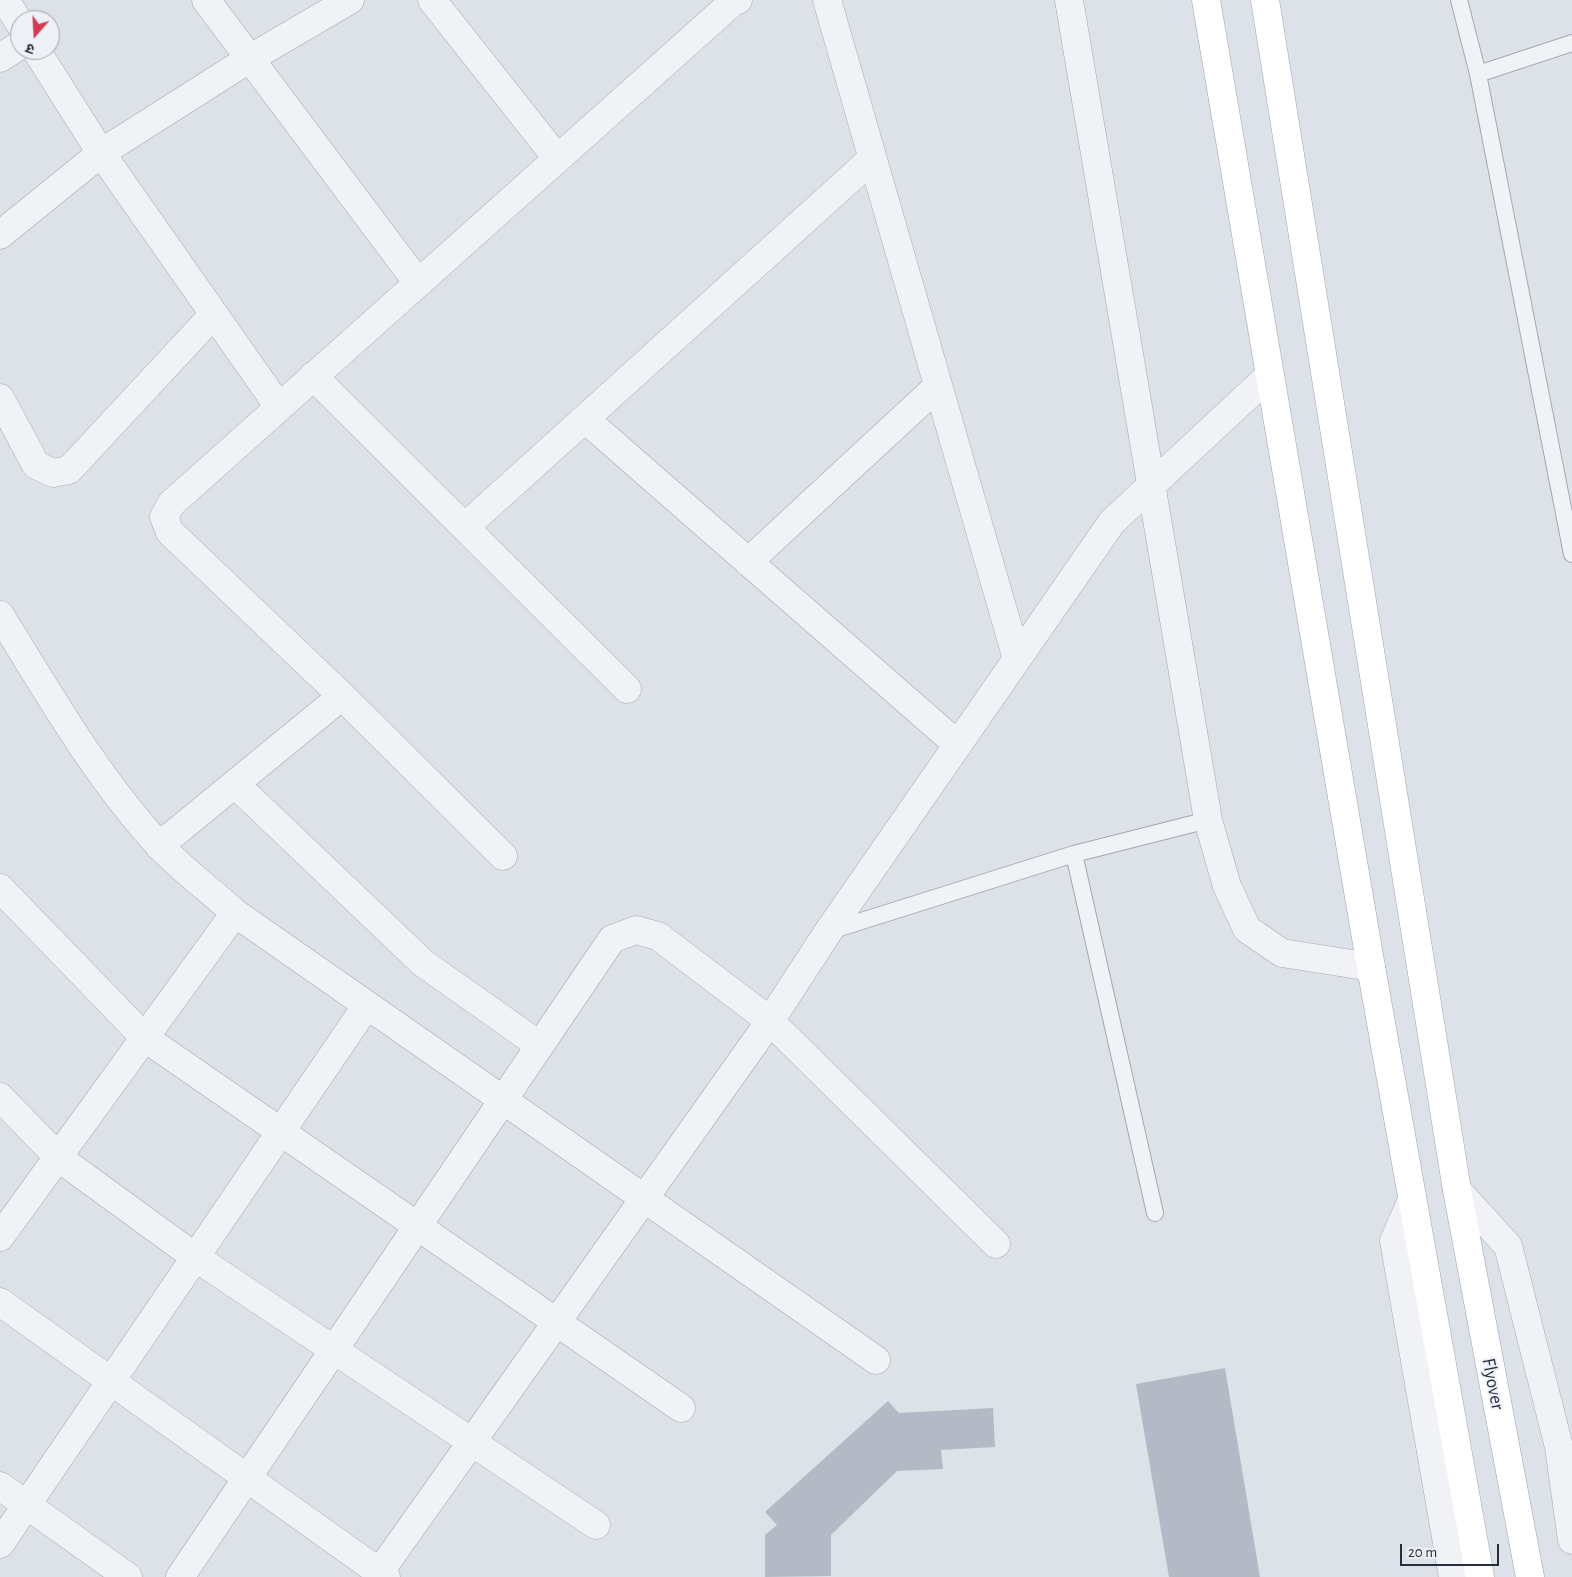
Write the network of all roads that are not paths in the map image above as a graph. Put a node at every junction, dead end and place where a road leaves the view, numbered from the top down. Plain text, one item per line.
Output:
1 (206, 0) edge
2 (350, 0) edge
3 (432, 0) edge
4 (734, 0) edge
5 (827, 0) edge
6 (1069, 0) edge
7 (1206, 0) edge
8 (1265, 0) edge
9 (1459, 0) edge
10 (1572, 43) edge
11 (249, 59) junction
12 (42, 60) edge
13 (1478, 74) junction
14 (101, 153) junction
15 (557, 158) junction
16 (872, 159) junction
17 (0, 235) edge
18 (418, 283) junction
19 (214, 314) junction
20 (1270, 375) junction
21 (313, 376) junction
22 (938, 386) junction
23 (0, 398) edge
24 (279, 406) junction
25 (585, 418) junction
26 (1152, 486) junction
27 (465, 527) junction
28 (1572, 554) edge
29 (748, 562) junction
30 (0, 615) edge
31 (1017, 659) junction
32 (627, 689) dead end
33 (342, 696) junction
34 (958, 745) junction
35 (235, 784) junction
36 (1208, 820) junction
37 (159, 846) junction
38 (1074, 854) junction
39 (503, 856) dead end
40 (0, 888) edge
41 (236, 913) junction
42 (828, 932) junction
43 (1371, 967) junction
44 (368, 1005) junction
45 (770, 1021) junction
46 (145, 1038) junction
47 (539, 1045) junction
48 (0, 1097) edge
49 (504, 1101) junction
50 (281, 1132) junction
51 (59, 1158) junction
52 (1457, 1190) junction
53 (643, 1198) junction
54 (1412, 1200) junction
55 (1155, 1212) dead end
56 (418, 1227) junction
57 (0, 1237) edge
58 (996, 1244) dead end
59 (195, 1257) junction
60 (0, 1302) edge
61 (556, 1322) junction
62 (335, 1350) junction
63 (876, 1360) dead end
64 (112, 1380) junction
65 (681, 1408) dead end
66 (472, 1442) junction
67 (248, 1478) junction
68 (0, 1486) edge
69 (27, 1505) junction
70 (596, 1525) dead end
71 (1572, 1540) edge
72 (0, 1544) edge
73 (380, 1575) edge
74 (128, 1577) edge
75 (180, 1577) edge
76 (1453, 1577) edge
77 (1480, 1577) edge
78 (1530, 1577) edge

1 - 11 street
2 - 11 street
3 - 15 street
4 - 15 street
5 - 16 street
6 - 26 street
7 - 20 main road
8 - 52 main road, Flyover
9 - 13 lane
10 - 13 lane
11 - 14 street
11 - 18 street
12 - 14 street
13 - 28 lane
14 - 17 street
14 - 19 street
15 - 18 street
16 - 22 street
16 - 25 street
18 - 21 street
19 - 23 street
19 - 24 street
20 - 26 street
20 - 43 main road
21 - 24 street
21 - 27 street
22 - 29 street
22 - 31 street
24 - 33 street
25 - 27 street
25 - 29 street
26 - 31 street
26 - 36 street
27 - 32 street
29 - 34 street
30 - 37 street
31 - 34 street
33 - 35 street
33 - 39 street
34 - 42 street
35 - 37 street
35 - 47 street
36 - 38 lane
36 - 43 street
37 - 41 street
38 - 42 lane
38 - 55 lane
40 - 46 street
41 - 44 street
41 - 46 street
42 - 45 street
43 - 54 main road
44 - 49 street
44 - 50 street
45 - 47 street
45 - 53 street
45 - 58 street
46 - 50 street
46 - 51 street
47 - 49 street
48 - 51 street
49 - 53 street
49 - 56 street
50 - 56 street
50 - 59 street
51 - 57 street
51 - 59 street
52 - 71 street
52 - 78 main road, Flyover
53 - 61 street
53 - 63 street
54 - 76 street
54 - 77 main road
56 - 61 street
56 - 62 street
59 - 62 street
59 - 64 street
60 - 64 street
61 - 65 street
61 - 66 street
62 - 66 street
62 - 67 street
64 - 67 street
64 - 69 street
66 - 70 street
66 - 73 street
67 - 73 street
67 - 75 street
68 - 69 street
69 - 72 street
69 - 74 street

